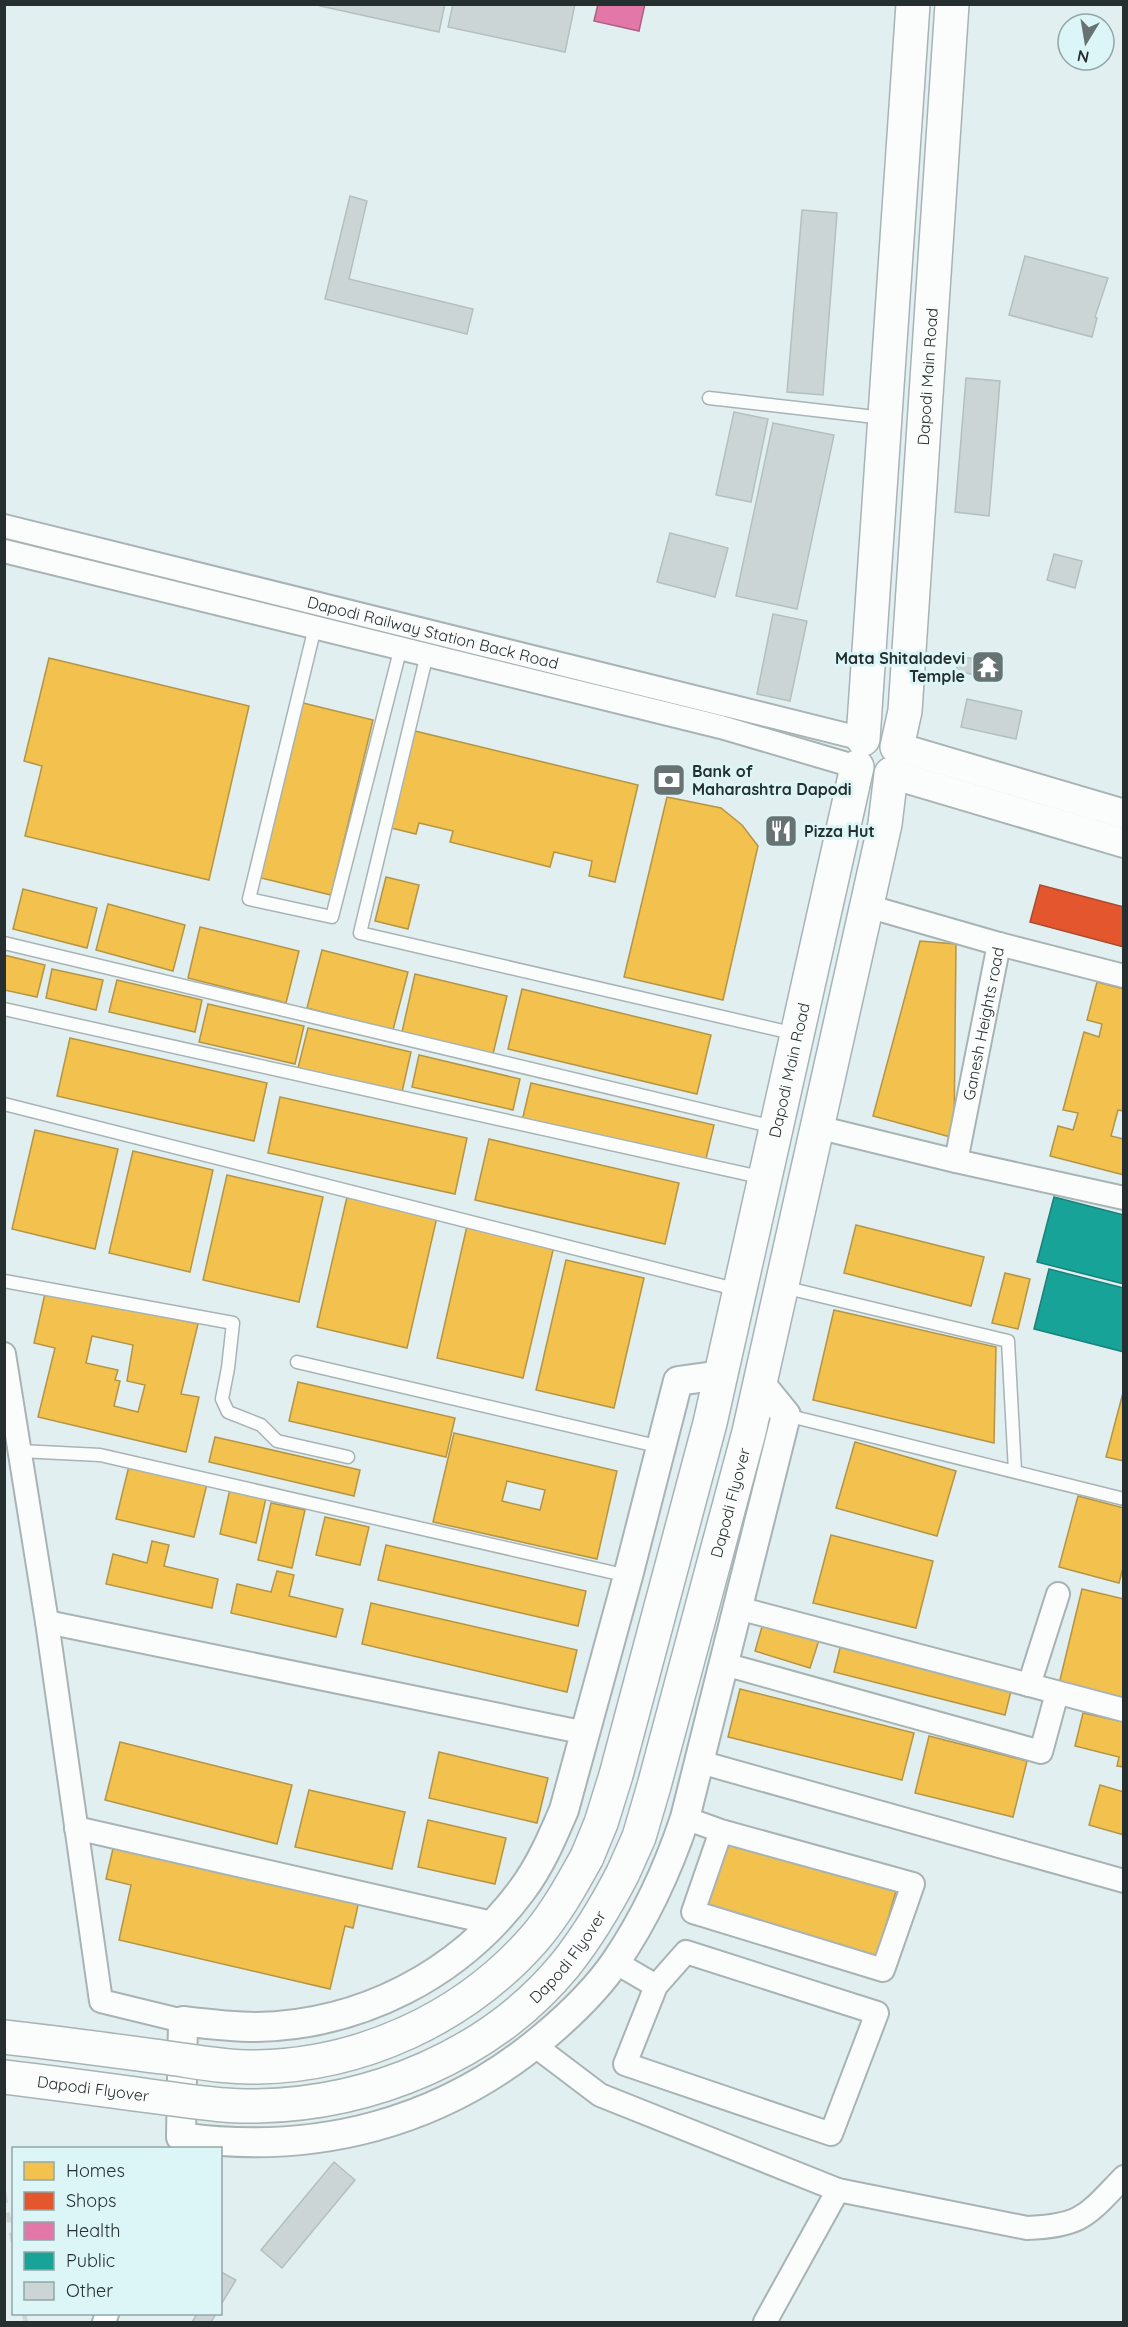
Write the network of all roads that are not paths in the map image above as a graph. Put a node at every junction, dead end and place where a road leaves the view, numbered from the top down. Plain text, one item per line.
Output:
1 (913, 4) edge
2 (952, 4) edge
3 (709, 398) dead end
4 (885, 418) junction
5 (4, 526) edge
6 (4, 551) edge
7 (315, 627) junction
8 (401, 648) junction
9 (427, 654) junction
10 (860, 753) junction
11 (894, 761) junction
12 (1124, 814) edge
13 (1124, 843) edge
14 (867, 906) junction
15 (4, 943) edge
16 (999, 944) junction
17 (1124, 976) edge
18 (4, 1009) edge
19 (797, 1034) junction
20 (4, 1104) edge
21 (776, 1127) junction
22 (817, 1127) junction
23 (956, 1161) junction
24 (765, 1179) junction
25 (1124, 1198) edge
26 (4, 1281) edge
27 (782, 1287) junction
28 (740, 1290) junction
29 (4, 1354) edge
30 (297, 1362) dead end
31 (721, 1375) junction
32 (760, 1383) junction
33 (786, 1414) junction
34 (661, 1447) junction
35 (20, 1451) junction
36 (348, 1457) dead end
37 (1015, 1471) junction
38 (1124, 1500) edge
39 (628, 1576) junction
40 (1058, 1594) dead end
41 (738, 1608) junction
42 (47, 1622) junction
43 (724, 1664) junction
44 (1029, 1685) junction
45 (1057, 1694) junction
46 (1124, 1710) edge
47 (586, 1733) junction
48 (700, 1762) junction
49 (685, 1818) junction
50 (76, 1828) junction
51 (722, 1831) junction
52 (1124, 1881) edge
53 (492, 1923) junction
54 (615, 1962) junction
55 (656, 1986) junction
56 (183, 2021) junction
57 (4, 2037) edge
58 (534, 2045) junction
59 (4, 2077) edge
60 (179, 2143) edge
61 (1124, 2177) edge
62 (838, 2190) junction
63 (765, 2322) edge

1 - 4 main road, Dapodi Main Road
2 - 11 main road, Dapodi Main Road
3 - 4 lane
4 - 10 main road, Dapodi Main Road
5 - 10 street, Dapodi Railway Station Back Road
6 - 7 street, Dapodi Railway Station Back Road
7 - 8 street, Dapodi Railway Station Back Road
7 - 8 lane
8 - 9 street, Dapodi Railway Station Back Road
9 - 10 street, Dapodi Railway Station Back Road
9 - 19 lane
10 - 11 main road
10 - 19 main road, Dapodi Main Road
11 - 12 street
11 - 13 street
11 - 14 main road, Dapodi Main Road
14 - 16 street
14 - 22 main road, Dapodi Main Road
15 - 21 lane
16 - 17 street, Ganesh Heights road
16 - 23 street, Ganesh Heights road
18 - 24 lane
19 - 21 main road, Dapodi Main Road
20 - 28 lane
21 - 24 main road, Dapodi Main Road
22 - 23 street
22 - 27 main road, Dapodi Main Road
23 - 25 street
24 - 28 main road, Dapodi Main Road
26 - 36 lane
27 - 32 main road, Dapodi Main Road
27 - 37 lane
28 - 31 main road, Dapodi Main Road
29 - 35 street
30 - 34 lane
31 - 34 street
31 - 57 main road, Dapodi Flyover, bridge
32 - 33 street
32 - 59 main road, Dapodi Flyover, bridge
33 - 37 lane
33 - 41 street
34 - 39 street
35 - 39 lane
35 - 42 street
37 - 38 lane
39 - 47 street
40 - 44 street
41 - 43 street
41 - 44 street
42 - 47 street
42 - 50 street
43 - 45 street
43 - 48 street
44 - 45 street
45 - 46 street
47 - 53 street
48 - 49 street
48 - 52 street
49 - 51 street
49 - 54 street
50 - 53 street
50 - 56 street
51 - 51 street
53 - 56 street
54 - 55 street
54 - 58 street
55 - 55 street
56 - 60 street
58 - 60 street
58 - 62 street
61 - 62 street
62 - 63 street

